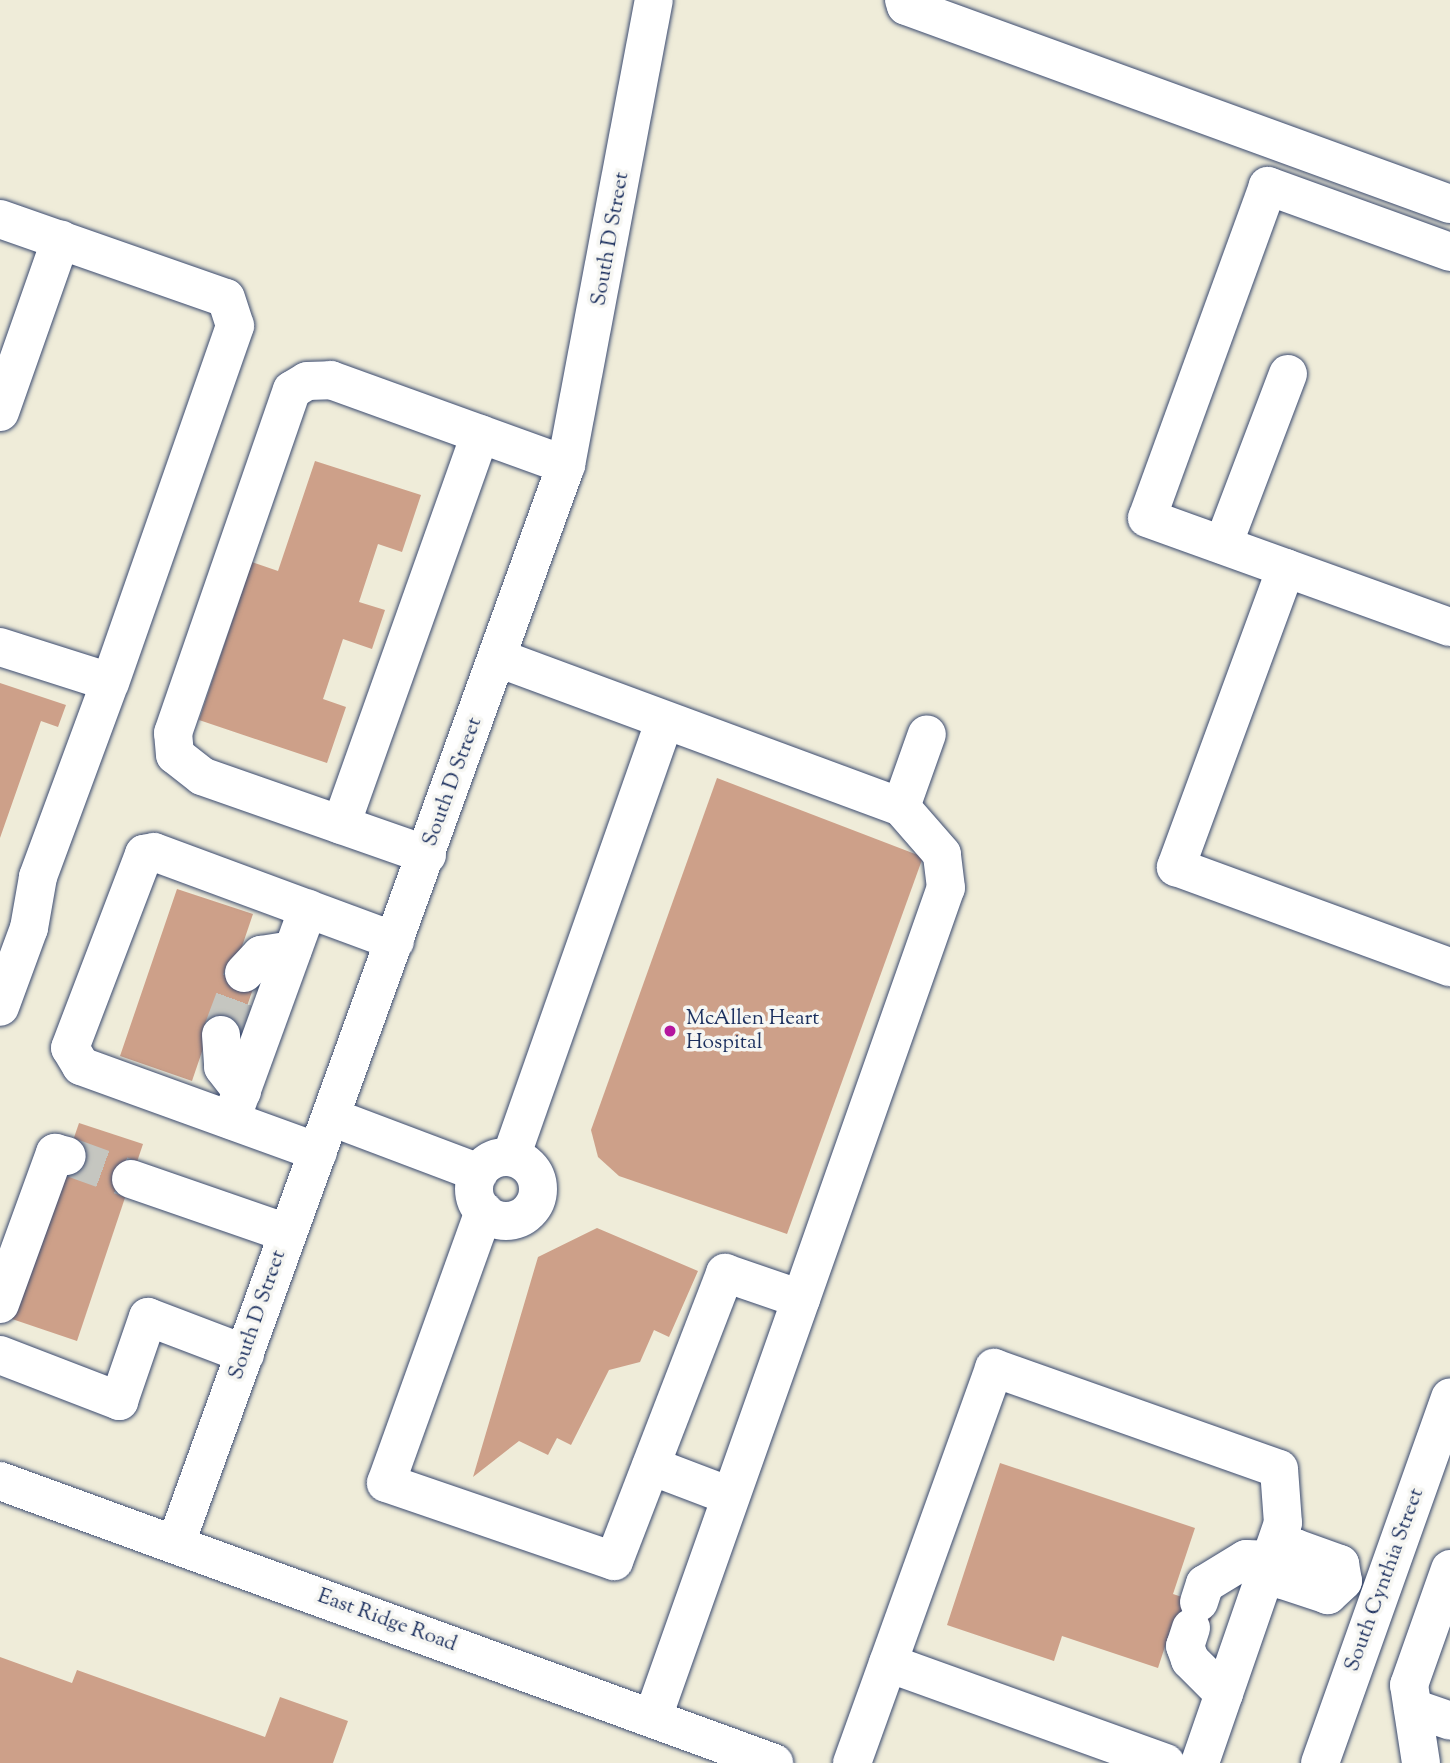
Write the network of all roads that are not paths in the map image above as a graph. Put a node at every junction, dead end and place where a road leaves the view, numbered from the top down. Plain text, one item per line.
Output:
1 (654, 0) edge
2 (904, 0) edge
3 (1450, 204) edge
4 (0, 219) edge
5 (61, 239) junction
6 (1450, 252) edge
7 (1288, 374) dead end
8 (0, 412) edge
9 (480, 434) junction
10 (566, 465) junction
11 (1223, 545) junction
12 (1286, 568) junction
13 (1450, 627) edge
14 (0, 648) edge
15 (498, 658) junction
16 (110, 682) junction
17 (664, 722) junction
18 (927, 734) dead end
19 (901, 807) junction
20 (341, 825) junction
21 (427, 855) junction
22 (308, 909) junction
23 (395, 941) junction
24 (293, 950) junction
25 (1450, 967) edge
26 (244, 973) tunnel mouth
27 (0, 1007) edge
28 (221, 1035) tunnel mouth
29 (236, 1106) junction
30 (325, 1135) junction
31 (67, 1156) dead end
32 (495, 1165) junction
33 (131, 1179) tunnel mouth
34 (484, 1211) junction
35 (287, 1233) junction
36 (801, 1299) junction
37 (0, 1304) edge
38 (245, 1354) junction
39 (0, 1355) edge
40 (1450, 1397) edge
41 (651, 1466) junction
42 (0, 1482) edge
43 (730, 1496) junction
44 (176, 1543) junction
45 (1277, 1559) junction
46 (1450, 1569) edge
47 (1381, 1593) junction
48 (1438, 1635) edge
49 (888, 1663) junction
50 (1224, 1694) junction
51 (1413, 1708) junction
52 (653, 1718) junction
53 (1450, 1721) edge
54 (774, 1763) edge
55 (852, 1763) edge
56 (1166, 1763) edge
57 (1200, 1763) edge
58 (1320, 1763) edge
59 (1421, 1763) edge

1 - 10 street, South D Street
2 - 3 street
4 - 5 street
5 - 8 street
5 - 16 street
6 - 11 street
7 - 11 street
9 - 10 street
9 - 20 street
9 - 20 street
10 - 15 street, South D Street
11 - 12 street
12 - 13 street
12 - 25 street
14 - 16 street
15 - 17 street
15 - 21 street, South D Street
16 - 27 street
17 - 19 street
17 - 32 street
18 - 19 street
19 - 36 street
20 - 21 street
21 - 23 street, South D Street
22 - 23 street
22 - 24 street
22 - 29 street
23 - 30 street, South D Street
24 - 26 street
24 - 29 street
28 - 29 street
29 - 30 street
30 - 32 street
30 - 35 street, South D Street
31 - 37 street
32 - 34 street
32 - 34 street
33 - 35 street
34 - 41 street
35 - 38 street, South D Street
36 - 41 street
36 - 43 street
38 - 39 street
38 - 44 street, South D Street
40 - 47 street, South Cynthia Street
41 - 43 street
42 - 44 street, East Ridge Road
43 - 52 street
44 - 52 street, East Ridge Road
45 - 47 street
45 - 49 street
45 - 50 street
45 - 50 street
46 - 48 street
47 - 58 street, South Cynthia Street
48 - 51 street
49 - 55 street
49 - 56 street
50 - 57 street
51 - 53 street
51 - 59 street
52 - 54 street, East Ridge Road

